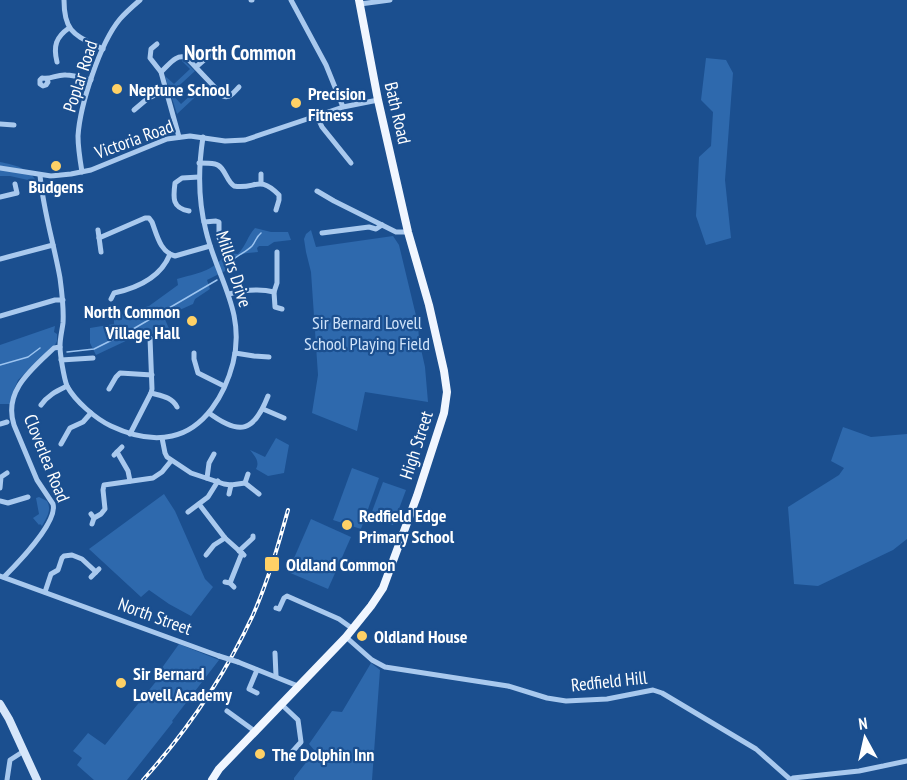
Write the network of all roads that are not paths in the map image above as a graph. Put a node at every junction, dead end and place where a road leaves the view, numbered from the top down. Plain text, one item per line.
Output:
1 (64, 0) edge
2 (140, 0) edge
3 (291, 0) edge
4 (390, 0) edge
5 (359, 2) edge
6 (69, 28) junction
7 (157, 44) dead end
8 (220, 45) dead end
9 (103, 49) junction
10 (57, 62) dead end
11 (196, 67) junction
12 (161, 72) junction
13 (48, 79) dead end
14 (91, 80) junction
15 (239, 87) dead end
16 (165, 90) junction
17 (378, 100) junction
18 (343, 107) junction
19 (134, 110) dead end
20 (317, 116) junction
21 (0, 124) edge
22 (14, 125) dead end
23 (203, 136) junction
24 (179, 137) junction
25 (200, 163) junction
26 (351, 164) dead end
27 (0, 168) edge
28 (82, 172) junction
29 (261, 174) dead end
30 (40, 175) junction
31 (199, 177) junction
32 (261, 183) junction
33 (15, 184) dead end
34 (317, 191) dead end
35 (0, 197) edge
36 (178, 207) junction
37 (276, 210) dead end
38 (189, 211) dead end
39 (173, 215) dead end
40 (204, 222) junction
41 (382, 225) junction
42 (98, 230) dead end
43 (408, 232) junction
44 (322, 233) dead end
45 (99, 238) junction
46 (53, 245) junction
47 (210, 246) junction
48 (101, 252) dead end
49 (226, 252) dead end
50 (278, 252) dead end
51 (170, 254) junction
52 (0, 259) edge
53 (279, 287) dead end
54 (274, 292) junction
55 (229, 294) junction
56 (111, 298) dead end
57 (63, 300) junction
58 (276, 308) dead end
59 (0, 315) edge
60 (150, 338) dead end
61 (60, 347) junction
62 (235, 353) junction
63 (94, 357) dead end
64 (270, 357) dead end
65 (193, 358) dead end
66 (61, 360) junction
67 (152, 375) junction
68 (68, 386) junction
69 (224, 386) junction
70 (109, 389) dead end
71 (151, 393) junction
72 (268, 396) dead end
73 (40, 405) dead end
74 (177, 407) dead end
75 (263, 408) junction
76 (91, 413) junction
77 (209, 413) junction
78 (284, 418) dead end
79 (7, 422) dead end
80 (0, 424) edge
81 (130, 434) junction
82 (162, 438) junction
83 (61, 444) dead end
84 (118, 451) dead end
85 (214, 454) dead end
86 (171, 460) junction
87 (248, 474) dead end
88 (3, 475) edge
89 (207, 478) junction
90 (130, 481) junction
91 (218, 481) junction
92 (97, 483) dead end
93 (245, 483) junction
94 (231, 484) junction
95 (104, 485) junction
96 (0, 488) edge
97 (230, 494) dead end
98 (259, 494) dead end
99 (28, 497) dead end
100 (0, 501) edge
101 (199, 504) junction
102 (188, 512) dead end
103 (92, 519) dead end
104 (253, 536) dead end
105 (225, 538) junction
106 (242, 553) junction
107 (206, 555) dead end
108 (96, 572) dead end
109 (2, 576) edge
110 (230, 584) dead end
111 (45, 592) junction
112 (276, 608) dead end
113 (352, 629) junction
114 (346, 637) junction
115 (275, 653) dead end
116 (257, 669) junction
117 (276, 676) junction
118 (298, 686) junction
119 (257, 693) dead end
120 (0, 704) edge
121 (280, 704) junction
122 (227, 711) dead end
123 (256, 732) junction
124 (24, 751) junction
125 (292, 752) dead end
126 (907, 761) edge
127 (7, 780) edge
128 (38, 780) edge
129 (212, 780) edge
130 (791, 780) edge

1 - 6 street
2 - 9 street, Poplar Road
3 - 18 street
4 - 5 street
5 - 17 main road, Bath Road
6 - 9 street
6 - 10 street
7 - 12 street
8 - 11 street
9 - 14 street, Poplar Road
11 - 12 street
11 - 15 street
12 - 16 street
13 - 14 street
14 - 28 street, Poplar Road
16 - 19 street
16 - 24 street
17 - 18 street, Victoria Road
17 - 43 main road, Bath Road
18 - 20 street, Victoria Road
20 - 23 street, Victoria Road
20 - 26 street
21 - 22 street
23 - 24 street, Victoria Road
23 - 25 street, Millers Drive
24 - 28 street, Victoria Road
25 - 31 street, Millers Drive
25 - 32 street
27 - 30 street, Victoria Road
28 - 30 street, Victoria Road
29 - 32 street
30 - 46 street
31 - 36 street
31 - 40 street, Millers Drive
32 - 37 street
33 - 35 street
34 - 41 street
36 - 38 street
36 - 39 street
40 - 47 street, Millers Drive
40 - 49 street
41 - 43 street
41 - 44 street
42 - 45 street
43 - 113 main road, High Street
45 - 48 street
45 - 51 street
46 - 52 street
46 - 57 street
47 - 51 street
47 - 55 street, Millers Drive
50 - 54 street
51 - 56 street
53 - 54 street
54 - 55 street
54 - 58 street
55 - 62 street, Millers Drive
57 - 59 street
57 - 61 street
60 - 67 street
61 - 66 street, Millers Drive
61 - 109 street, Cloverlea Road
62 - 64 street
62 - 69 street, Millers Drive
63 - 66 street
65 - 69 street
66 - 68 street, Millers Drive
67 - 70 street
67 - 71 street
68 - 73 street
68 - 76 street, Millers Drive
69 - 77 street, Millers Drive
71 - 74 street
71 - 81 street
72 - 75 street
75 - 77 street
75 - 78 street
76 - 81 street, Millers Drive
76 - 83 street
77 - 82 street, Millers Drive
79 - 80 street
81 - 82 street, Millers Drive
82 - 86 street
84 - 90 street
85 - 89 street
86 - 89 street
86 - 90 street
87 - 93 street
88 - 96 street
89 - 91 street
90 - 95 street
91 - 94 street
91 - 101 street
92 - 95 street
93 - 94 street
93 - 98 street
94 - 97 street
95 - 103 street
99 - 100 street
101 - 102 street
101 - 105 street
104 - 106 street
105 - 106 street
105 - 107 street
106 - 110 street
108 - 111 street
109 - 111 street, North Street
111 - 116 street, North Street, bridge
112 - 113 street
113 - 114 main road, High Street
114 - 118 main road, High Street
114 - 130 street, Redfield Hill
115 - 117 street
116 - 117 street, North Street
116 - 119 street
117 - 118 street, North Street
118 - 121 main road, High Street
120 - 124 street
121 - 123 main road, High Street
121 - 125 street
122 - 123 street
123 - 129 main road, High Street
124 - 127 street
124 - 128 street
126 - 130 street

